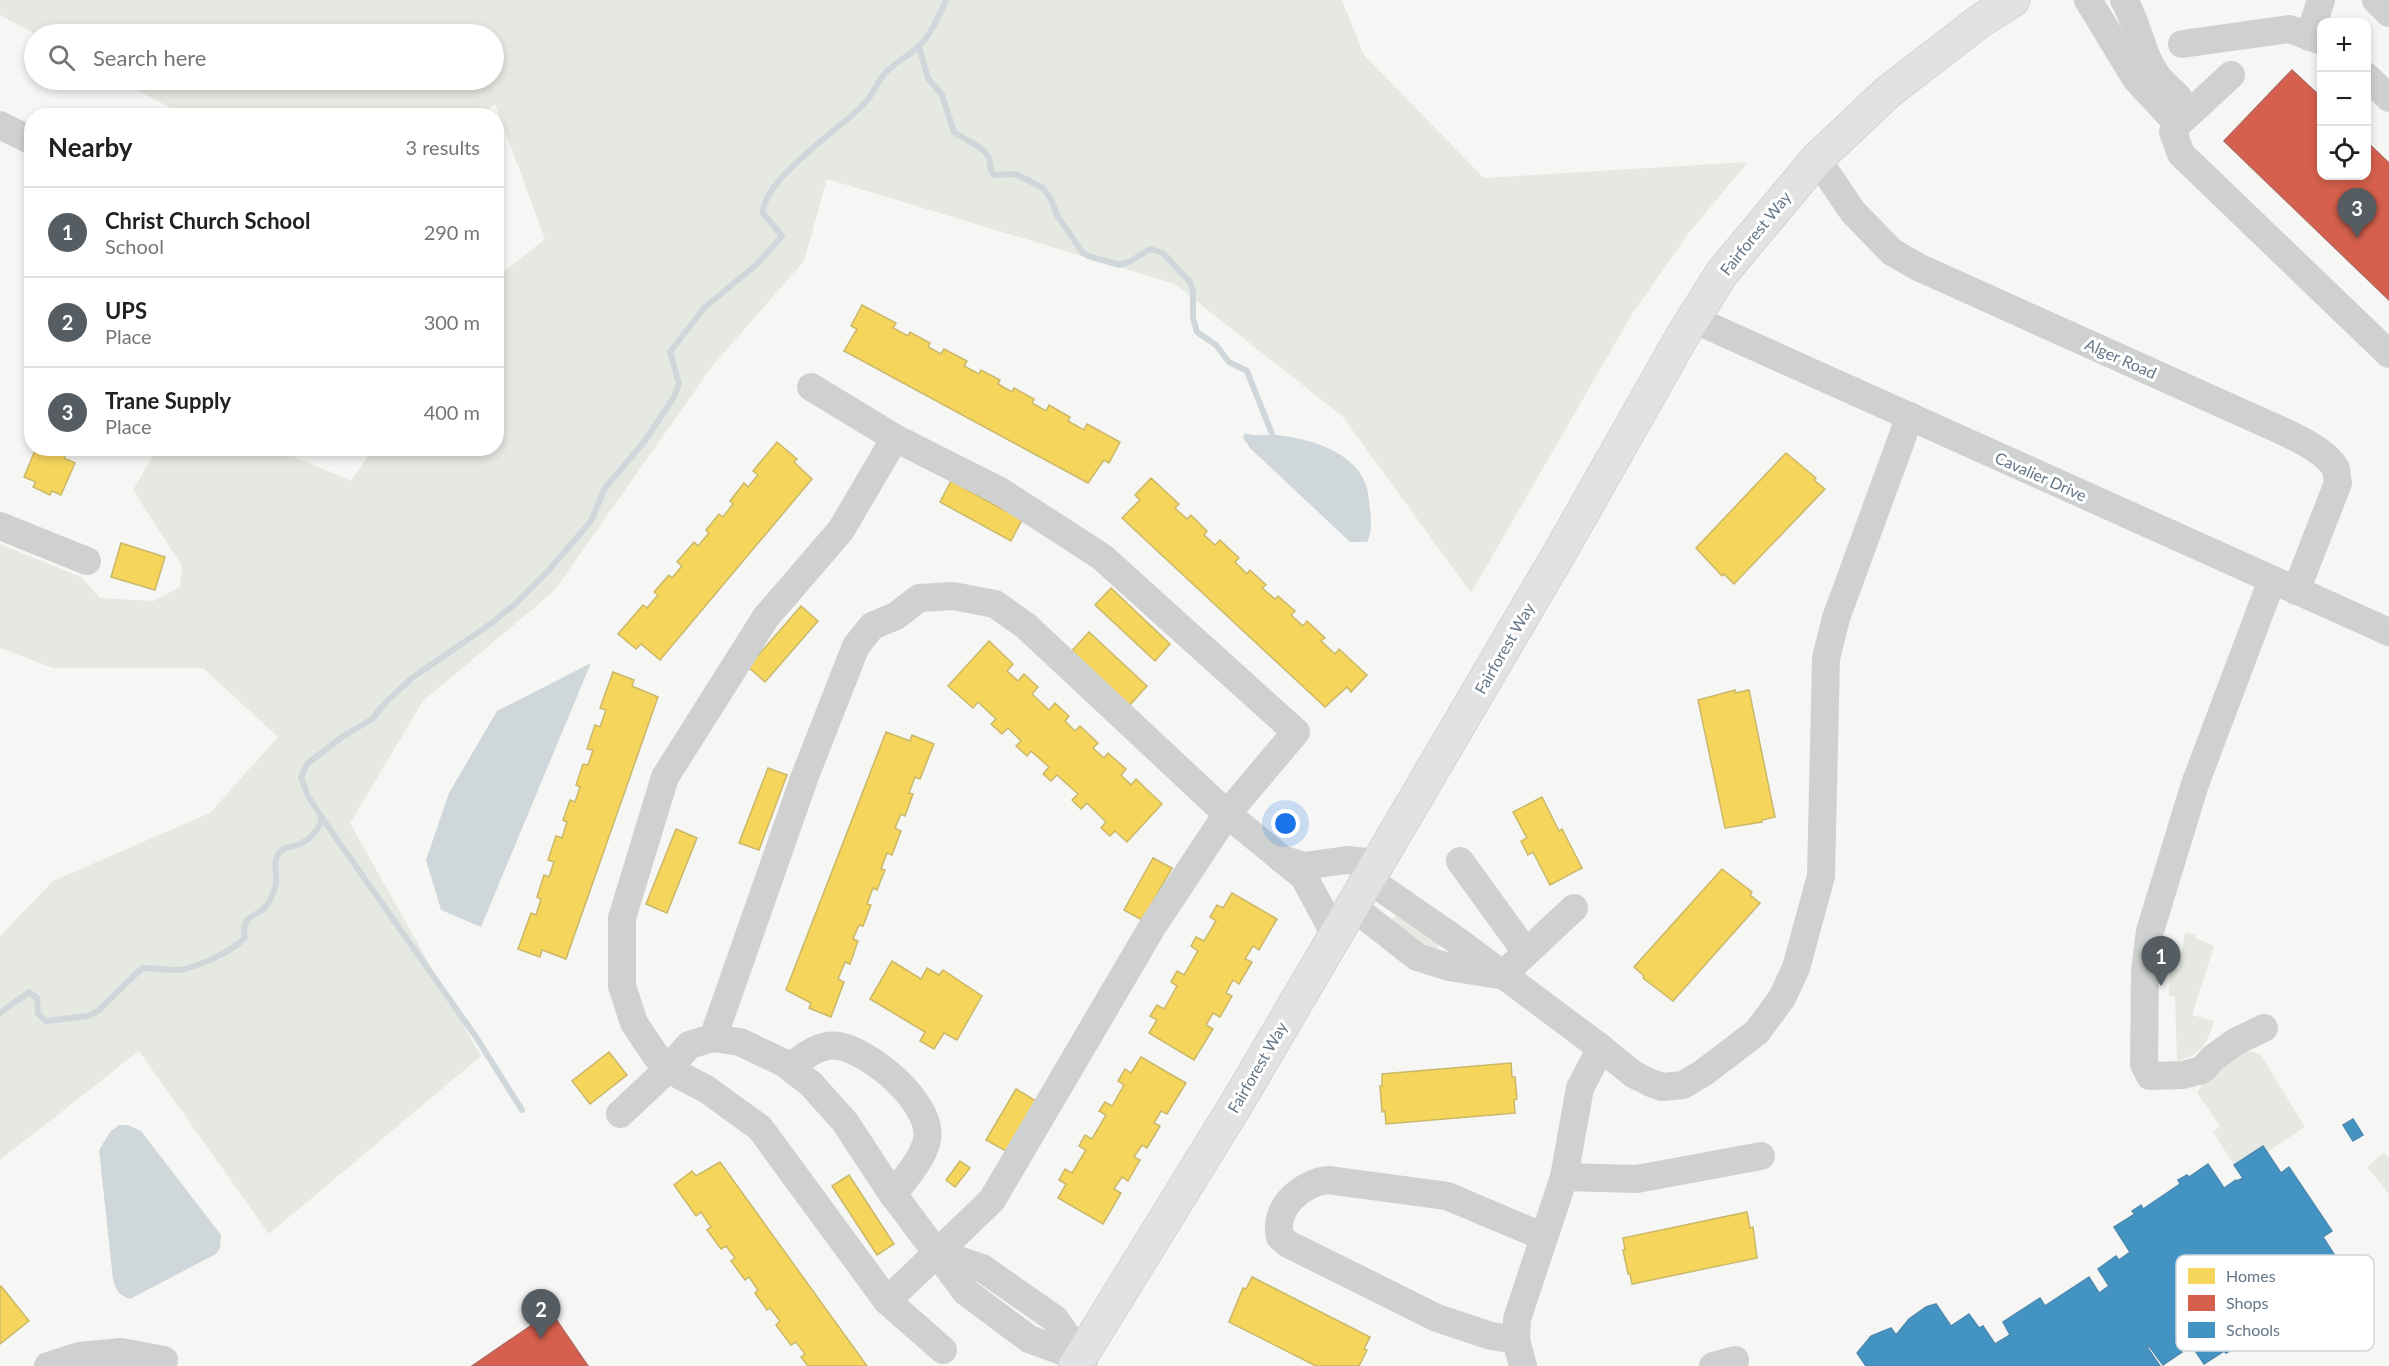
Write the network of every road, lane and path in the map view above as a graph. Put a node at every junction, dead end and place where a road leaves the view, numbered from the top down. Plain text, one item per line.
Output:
1 (2013, 0) edge
2 (2088, 0) edge
3 (2124, 0) edge
4 (2321, 0) edge
5 (2376, 0) edge
6 (2389, 13) edge
7 (2315, 39) edge
8 (2181, 44) dead end
9 (2231, 75) dead end
10 (2371, 80) edge
11 (2389, 98) edge
12 (2186, 118) junction
13 (0, 125) edge
14 (24, 137) edge
15 (1817, 159) junction
16 (1693, 320) junction
17 (2389, 354) edge
18 (811, 387) dead end
19 (1910, 416) junction
20 (895, 438) junction
21 (0, 526) edge
22 (87, 561) dead end
23 (2284, 585) junction
24 (2389, 632) edge
25 (1227, 814) junction
26 (1282, 859) junction
27 (1460, 861) dead end
28 (1366, 882) junction
29 (1574, 908) dead end
30 (1335, 935) junction
31 (1526, 952) junction
32 (1502, 975) junction
33 (2264, 1028) dead end
34 (713, 1038) junction
35 (1601, 1048) junction
36 (790, 1067) junction
37 (668, 1069) junction
38 (620, 1114) dead end
39 (1761, 1156) dead end
40 (1564, 1177) junction
41 (893, 1195) junction
42 (1544, 1237) junction
43 (938, 1253) junction
44 (887, 1301) junction
45 (943, 1350) dead end
46 (1520, 1353) edge
47 (165, 1357) edge
48 (1082, 1363) edge
49 (48, 1366) edge

1 - 15 main road, Fairforest Way
2 - 12 street
3 - 12 street
4 - 7 street
5 - 6 street
7 - 8 street
9 - 12 street
10 - 11 street
12 - 17 street
13 - 14 street
15 - 16 main road, Fairforest Way
15 - 23 street, Alger Road
16 - 19 street, Cavalier Drive
16 - 28 main road, Fairforest Way
18 - 20 street
19 - 23 street, Cavalier Drive
19 - 35 street
20 - 25 street
20 - 37 street
21 - 22 street
23 - 24 street, Cavalier Drive
23 - 33 street, Alger Road
25 - 26 street
25 - 34 street
25 - 43 street
26 - 28 street
26 - 30 street
27 - 31 street
28 - 30 main road, Fairforest Way
28 - 32 street
29 - 31 street
30 - 48 main road, Fairforest Way
31 - 32 street
32 - 35 street
34 - 36 street
34 - 37 street
35 - 40 street
36 - 41 street
36 - 41 street
37 - 38 street
37 - 44 street
39 - 40 street
40 - 42 street
41 - 43 street
42 - 46 street
42 - 46 street
43 - 44 street
43 - 48 street
44 - 45 street
47 - 49 street

